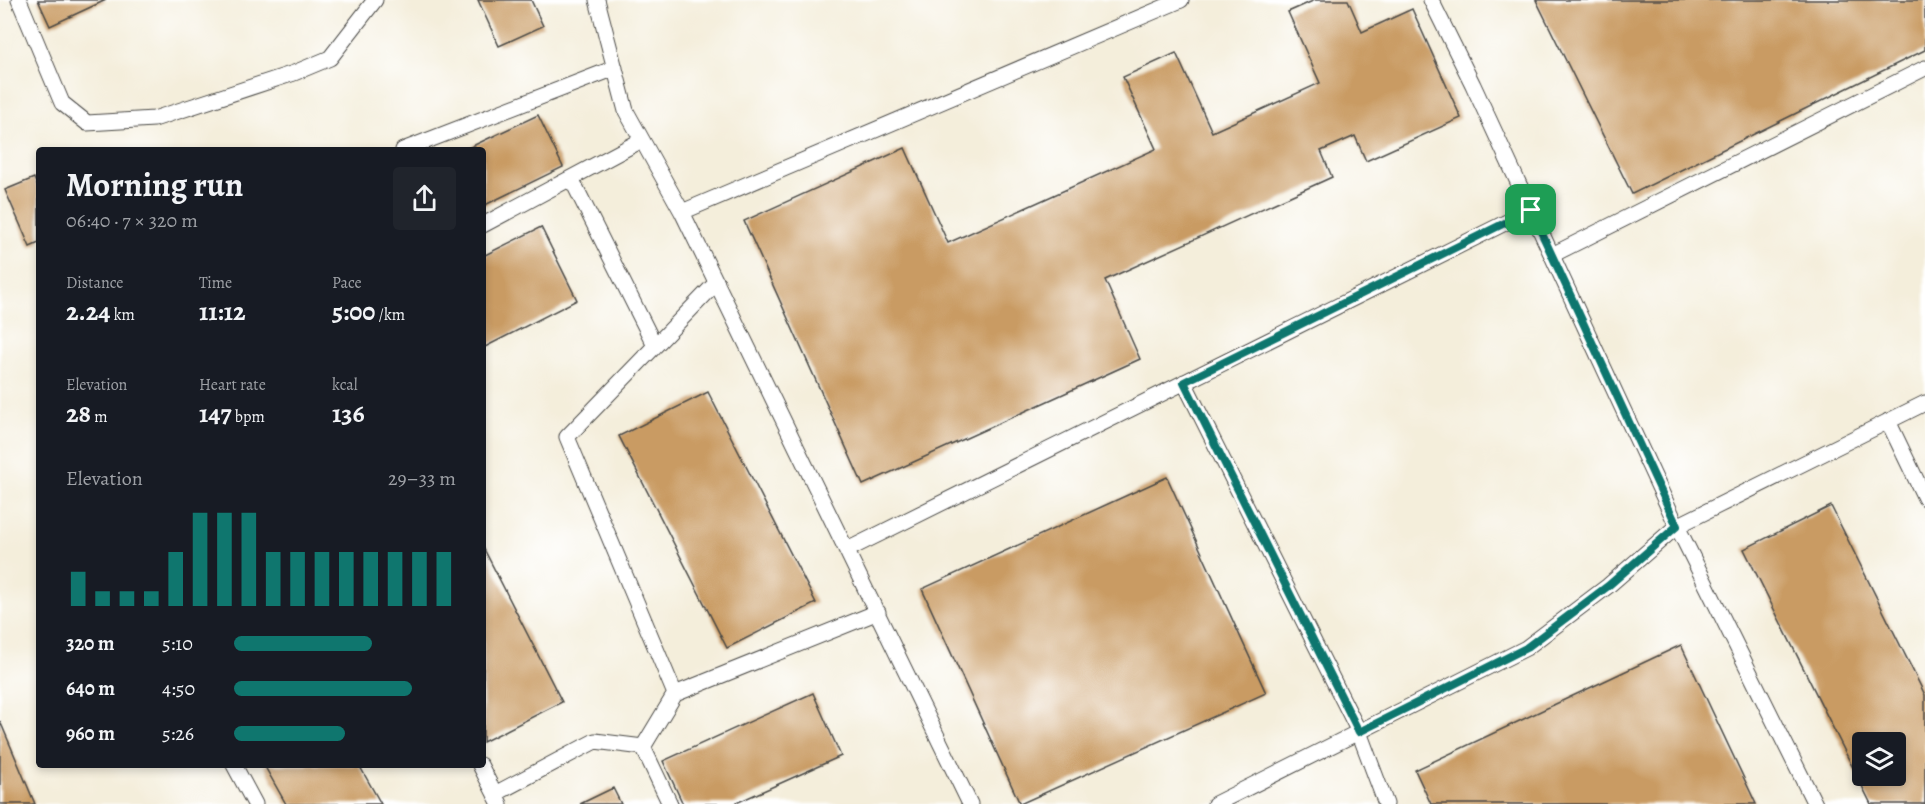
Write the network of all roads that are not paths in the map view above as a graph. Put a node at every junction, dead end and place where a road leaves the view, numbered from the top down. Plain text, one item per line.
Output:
1 (19, 0) edge
2 (375, 0) edge
3 (597, 0) edge
4 (1180, 0) edge
5 (1431, 0) edge
6 (615, 68) junction
7 (1925, 68) edge
8 (642, 140) junction
9 (411, 147) edge
10 (571, 178) junction
11 (1531, 210) junction
12 (682, 212) junction
13 (486, 223) edge
14 (1552, 255) junction
15 (717, 282) junction
16 (655, 346) junction
17 (1184, 382) junction
18 (1925, 403) edge
19 (1888, 421) junction
20 (1925, 498) edge
21 (1677, 526) junction
22 (847, 550) junction
23 (878, 612) junction
24 (675, 693) junction
25 (1359, 732) junction
26 (643, 747) junction
27 (236, 768) edge
28 (482, 768) edge
29 (497, 799) edge
30 (255, 804) edge
31 (670, 804) edge
32 (970, 804) edge
33 (1215, 804) edge
34 (1386, 804) edge
35 (1815, 804) edge

1 - 2 lane
3 - 6 lane
4 - 12 lane
5 - 11 lane
6 - 8 lane
6 - 9 lane
7 - 14 lane
8 - 10 lane
8 - 12 lane
10 - 13 lane
10 - 16 lane
11 - 14 lane
11 - 17 lane
12 - 15 lane
14 - 21 lane
15 - 16 lane
15 - 22 lane
16 - 24 lane
17 - 22 lane
17 - 25 lane
18 - 19 lane
19 - 20 lane
19 - 21 lane
21 - 25 lane
21 - 35 lane
22 - 23 lane
23 - 24 lane
23 - 32 lane
24 - 26 lane
25 - 33 lane
25 - 34 lane
26 - 29 lane
26 - 31 lane
27 - 30 lane
28 - 29 lane

